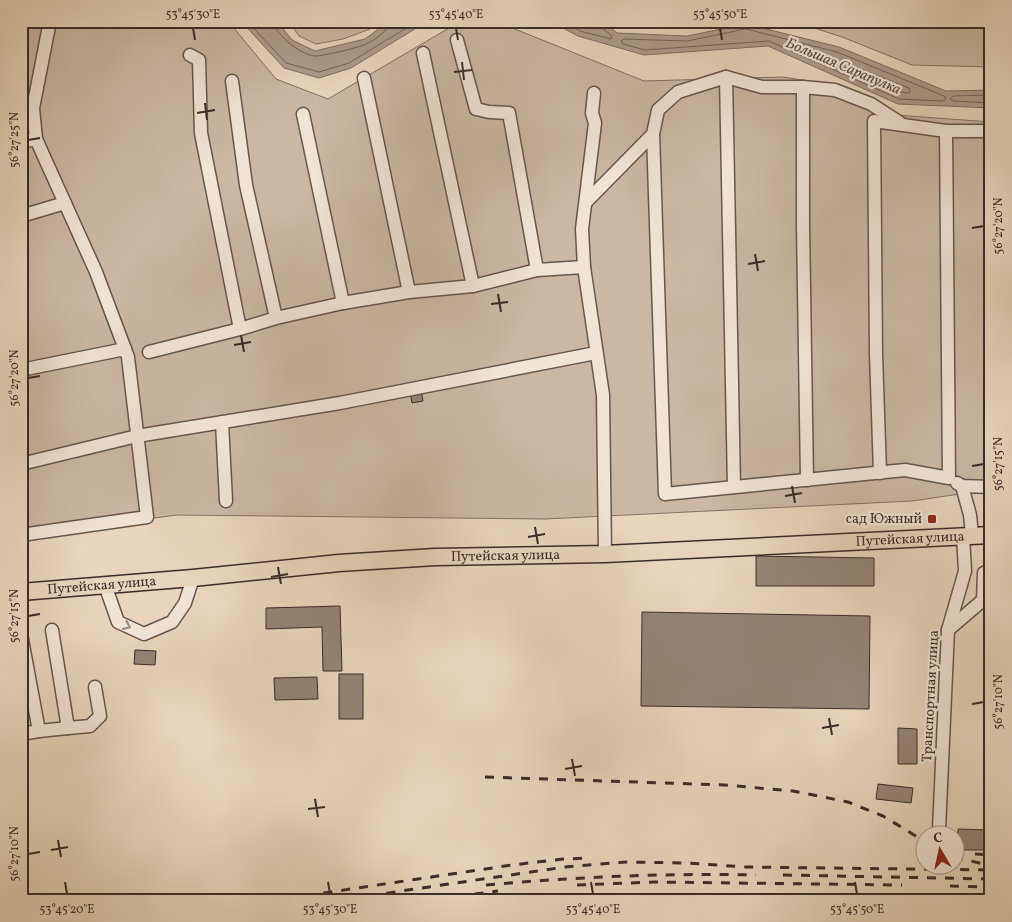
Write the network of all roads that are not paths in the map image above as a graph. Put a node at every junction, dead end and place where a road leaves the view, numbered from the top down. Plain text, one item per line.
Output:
1 (50, 21) edge
2 (458, 40) dead end
3 (423, 53) dead end
4 (190, 55) dead end
5 (726, 77) junction
6 (364, 78) dead end
7 (232, 81) dead end
8 (803, 87) junction
9 (594, 93) dead end
10 (27, 108) edge
11 (303, 114) dead end
12 (903, 125) junction
13 (946, 131) junction
14 (991, 131) edge
15 (652, 134) junction
16 (36, 139) junction
17 (21, 142) edge
18 (586, 202) junction
19 (65, 203) junction
20 (21, 216) edge
21 (584, 268) junction
22 (537, 270) junction
23 (473, 286) junction
24 (409, 292) junction
25 (343, 303) junction
26 (276, 318) junction
27 (240, 329) junction
28 (125, 348) junction
29 (149, 352) dead end
30 (596, 353) junction
31 (21, 370) edge
32 (222, 422) junction
33 (137, 436) junction
34 (21, 464) edge
35 (880, 473) junction
36 (949, 478) junction
37 (807, 480) junction
38 (962, 486) junction
39 (734, 487) junction
40 (991, 487) edge
41 (226, 501) dead end
42 (21, 535) edge
43 (991, 535) edge
44 (967, 536) junction
45 (604, 554) junction
46 (965, 571) junction
47 (987, 572) edge
48 (193, 578) junction
49 (105, 586) junction
50 (21, 592) edge
51 (987, 600) edge
52 (52, 630) dead end
53 (948, 630) junction
54 (21, 634) edge
55 (95, 687) dead end
56 (68, 728) junction
57 (39, 731) junction
58 (21, 734) edge
59 (939, 824) edge

1 - 10 street
2 - 22 street
3 - 23 street
4 - 27 street
5 - 8 street
5 - 15 street
5 - 39 street
6 - 24 street
7 - 26 street
8 - 12 street
8 - 37 street
9 - 18 street
10 - 16 street
11 - 25 street
12 - 13 street
12 - 35 street
13 - 14 street
13 - 36 street
15 - 18 street
15 - 39 street
16 - 17 street
16 - 19 street
18 - 21 street
19 - 20 street
19 - 28 street
21 - 22 street
21 - 30 street
22 - 23 street
23 - 24 street
24 - 25 street
25 - 26 street
26 - 27 street
27 - 29 street
28 - 31 street
28 - 33 street
30 - 32 street
30 - 45 street
32 - 33 street
32 - 41 street
33 - 34 street
33 - 42 street
35 - 36 street
35 - 37 street
36 - 38 street
37 - 39 street
38 - 40 street
38 - 44 street, Транспортная улица
43 - 44 main road, Путейская улица
44 - 45 main road, Путейская улица
44 - 46 street, Транспортная улица
45 - 48 main road, Путейская улица
46 - 47 street
46 - 53 street, Транспортная улица
47 - 51 street
48 - 49 main road, Путейская улица
49 -> 48 street
49 - 50 main road, Путейская улица
51 - 53 street
52 - 56 street
53 - 59 street, Транспортная улица
54 - 57 street
55 - 56 street
56 - 57 street
57 - 58 street

